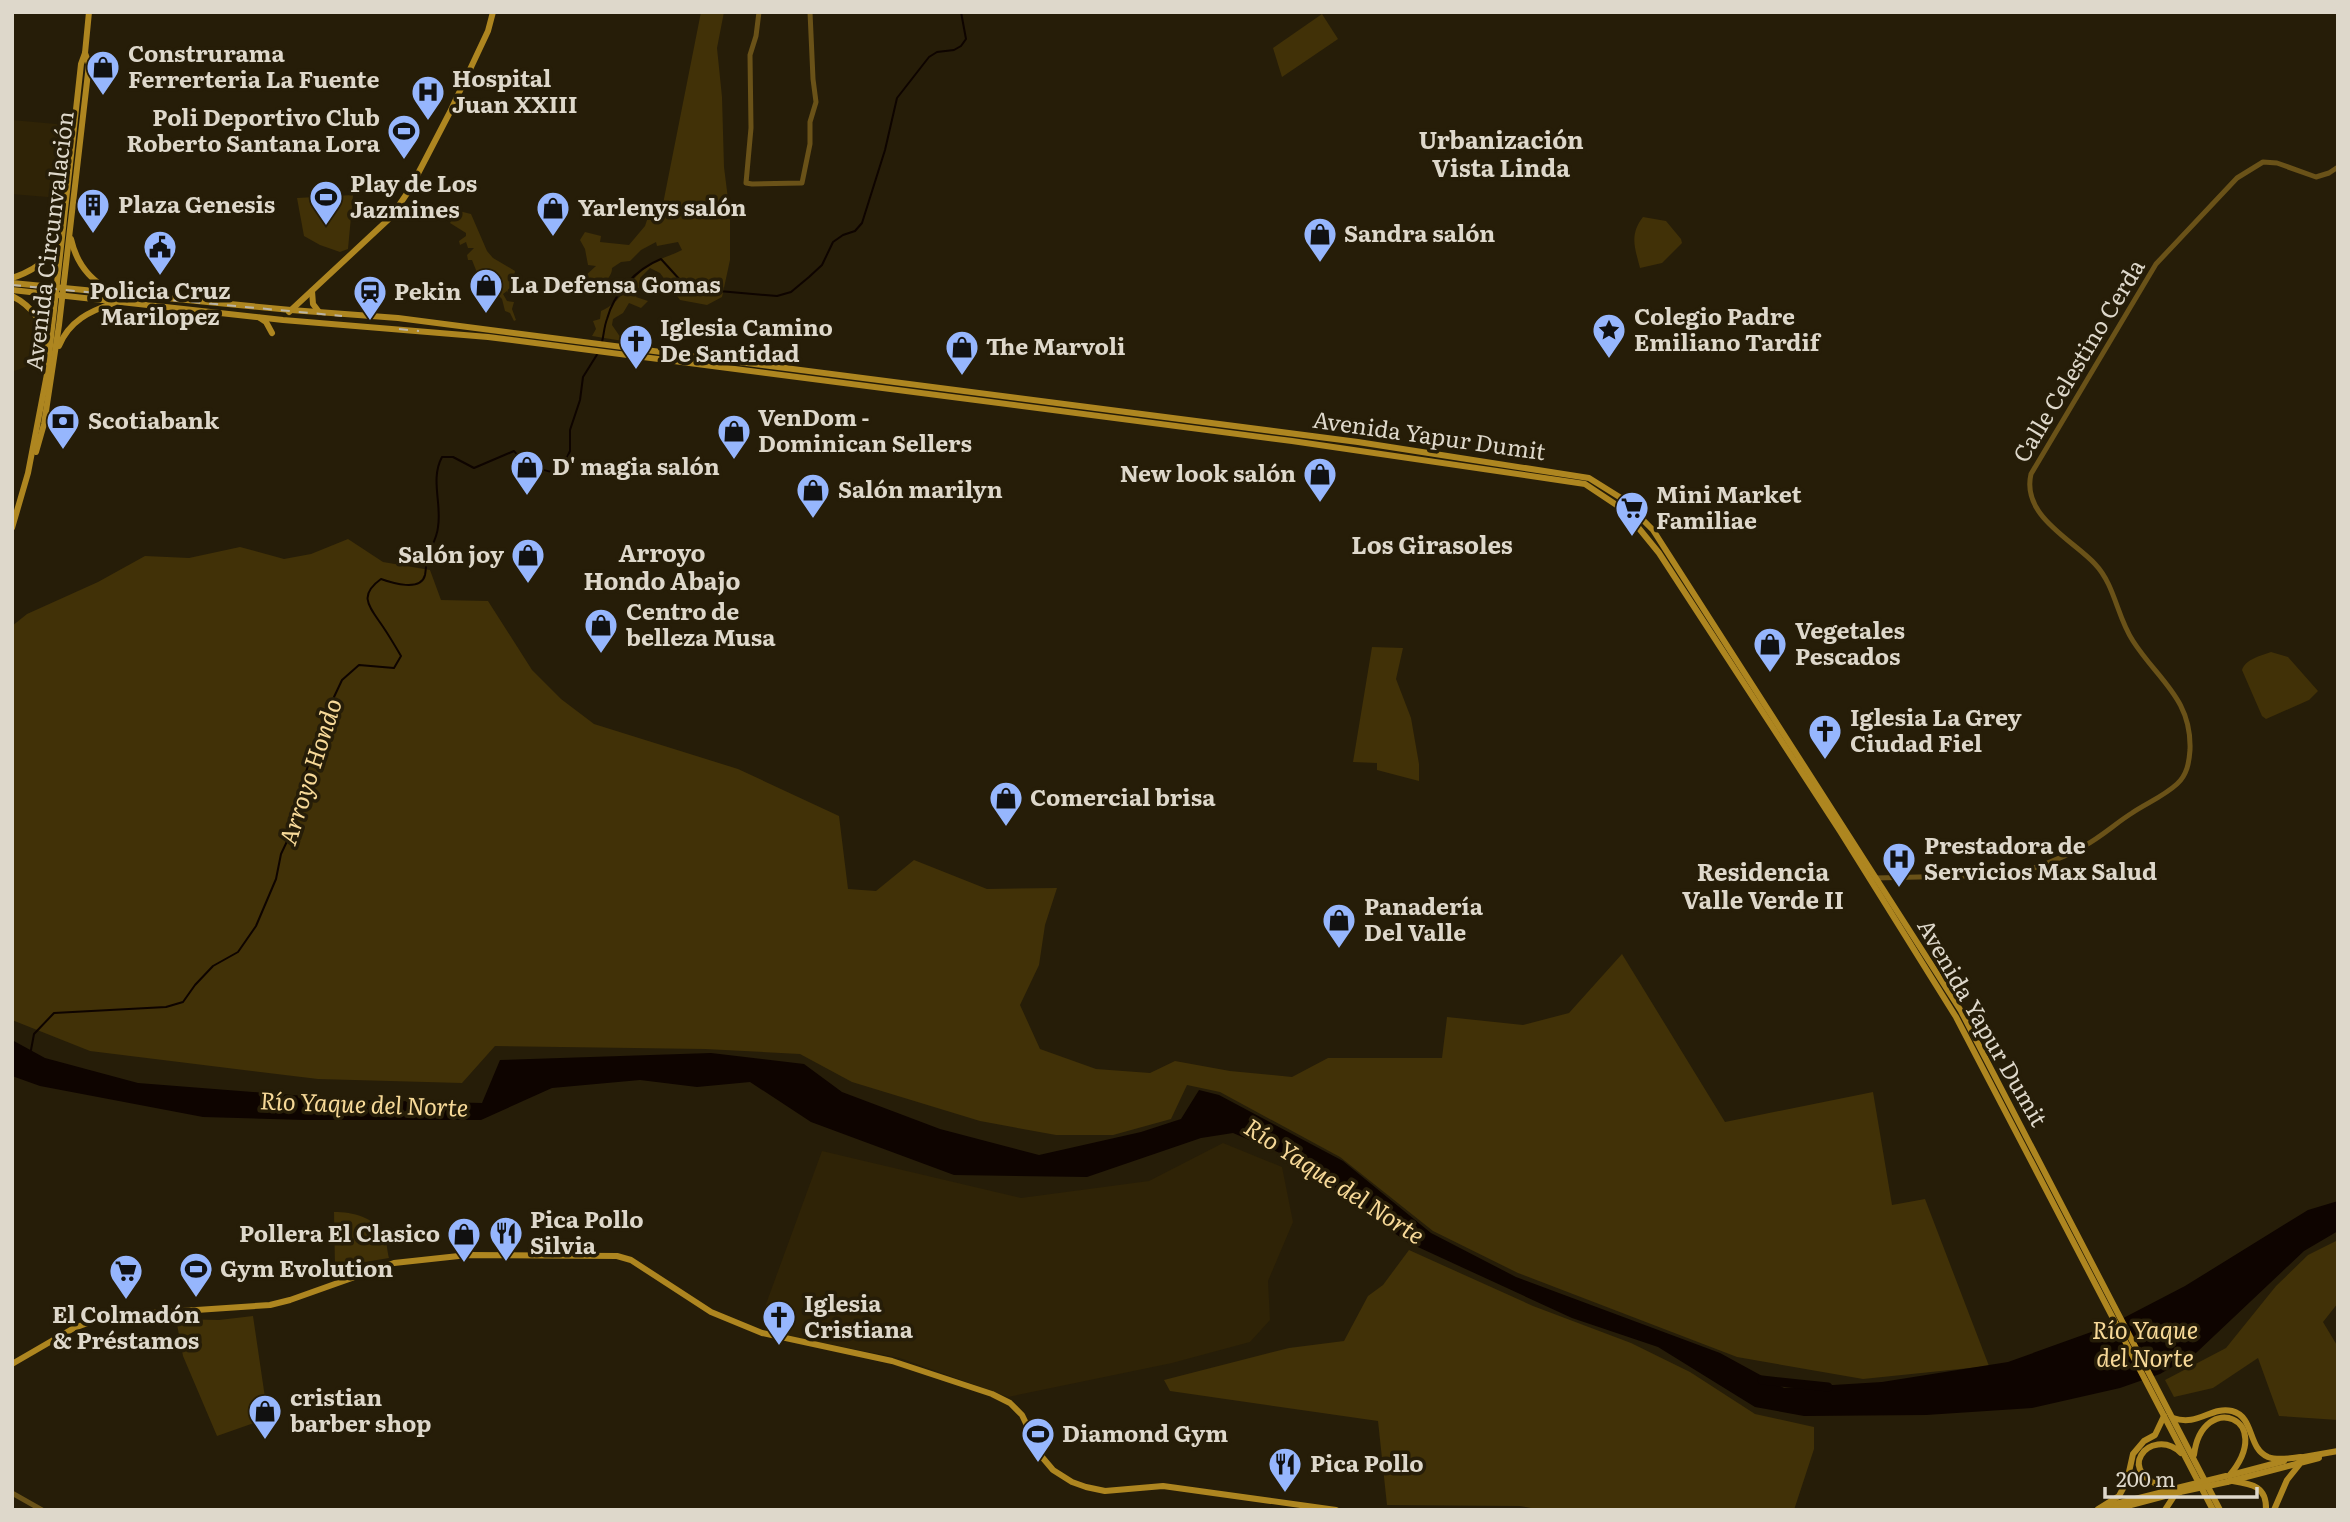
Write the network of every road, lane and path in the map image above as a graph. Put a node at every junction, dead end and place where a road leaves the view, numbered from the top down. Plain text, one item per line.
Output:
1 (89, 12) edge
2 (493, 12) edge
3 (759, 12) edge
4 (810, 12) edge
5 (2338, 167) edge
6 (66, 228) junction
7 (12, 280) edge
8 (12, 290) edge
9 (312, 291) junction
10 (60, 292) junction
11 (114, 293) junction
12 (12, 296) edge
13 (116, 302) junction
14 (291, 310) junction
15 (319, 312) junction
16 (258, 318) junction
17 (283, 320) junction
18 (272, 333) dead end
19 (573, 344) junction
20 (618, 350) junction
21 (52, 358) junction
22 (12, 528) edge
23 (1868, 878) junction
24 (1877, 878) junction
25 (1977, 1048) junction
26 (12, 1364) edge
27 (2167, 1414) junction
28 (2338, 1452) edge
29 (2190, 1458) junction
30 (2302, 1460) junction
31 (2228, 1479) junction
32 (2177, 1491) junction
33 (12, 1493) edge
34 (2216, 1508) edge
35 (2096, 1509) edge
36 (42, 1510) edge
37 (1336, 1510) edge
38 (2112, 1510) edge
39 (2165, 1510) edge
40 (2266, 1510) edge
41 (2274, 1510) edge

1 - 6 main road, Avenida Circunvalación
2 - 9 main road
3 - 4 street
5 - 24 street, Calle Celestino Cerda
6 - 7 main road
6 - 10 main road, Avenida Circunvalación
6 - 11 main road
7 - 10 main road
8 - 10 main road
9 - 14 main road
9 - 15 main road
10 - 11 main road, Avenida Yapur Dumit
10 - 13 main road, Avenida Yapur Dumit
10 - 21 main road, Avenida Circunvalación
11 - 14 main road, Avenida Yapur Dumit
12 - 21 main road
13 - 16 main road, Avenida Yapur Dumit
13 - 21 main road
14 - 15 main road, Avenida Yapur Dumit
14 - 17 main road
15 - 19 main road, Avenida Yapur Dumit
16 - 17 main road, Avenida Yapur Dumit
16 - 18 main road
17 - 19 main road, Avenida Yapur Dumit
19 - 20 main road, Avenida Yapur Dumit
20 - 23 main road, Avenida Yapur Dumit
20 - 24 main road, Avenida Yapur Dumit
21 - 22 main road, Avenida Circunvalación
23 - 24 street, Calle Celestino Cerda
23 - 25 main road, Avenida Yapur Dumit
24 - 25 main road, Avenida Yapur Dumit
25 - 27 main road, Avenida Yapur Dumit
26 - 37 main road
27 - 29 main road, Avenida Yapur Dumit
27 - 30 main road
27 - 35 main road
28 - 30 main road
29 - 31 main road
29 - 32 main road
29 - 34 main road, Avenida Yapur Dumit
30 - 31 main road
30 - 41 main road
31 - 32 main road, bridge
31 - 40 main road
32 - 35 main road
32 - 38 main road
32 - 39 main road
33 - 36 street

